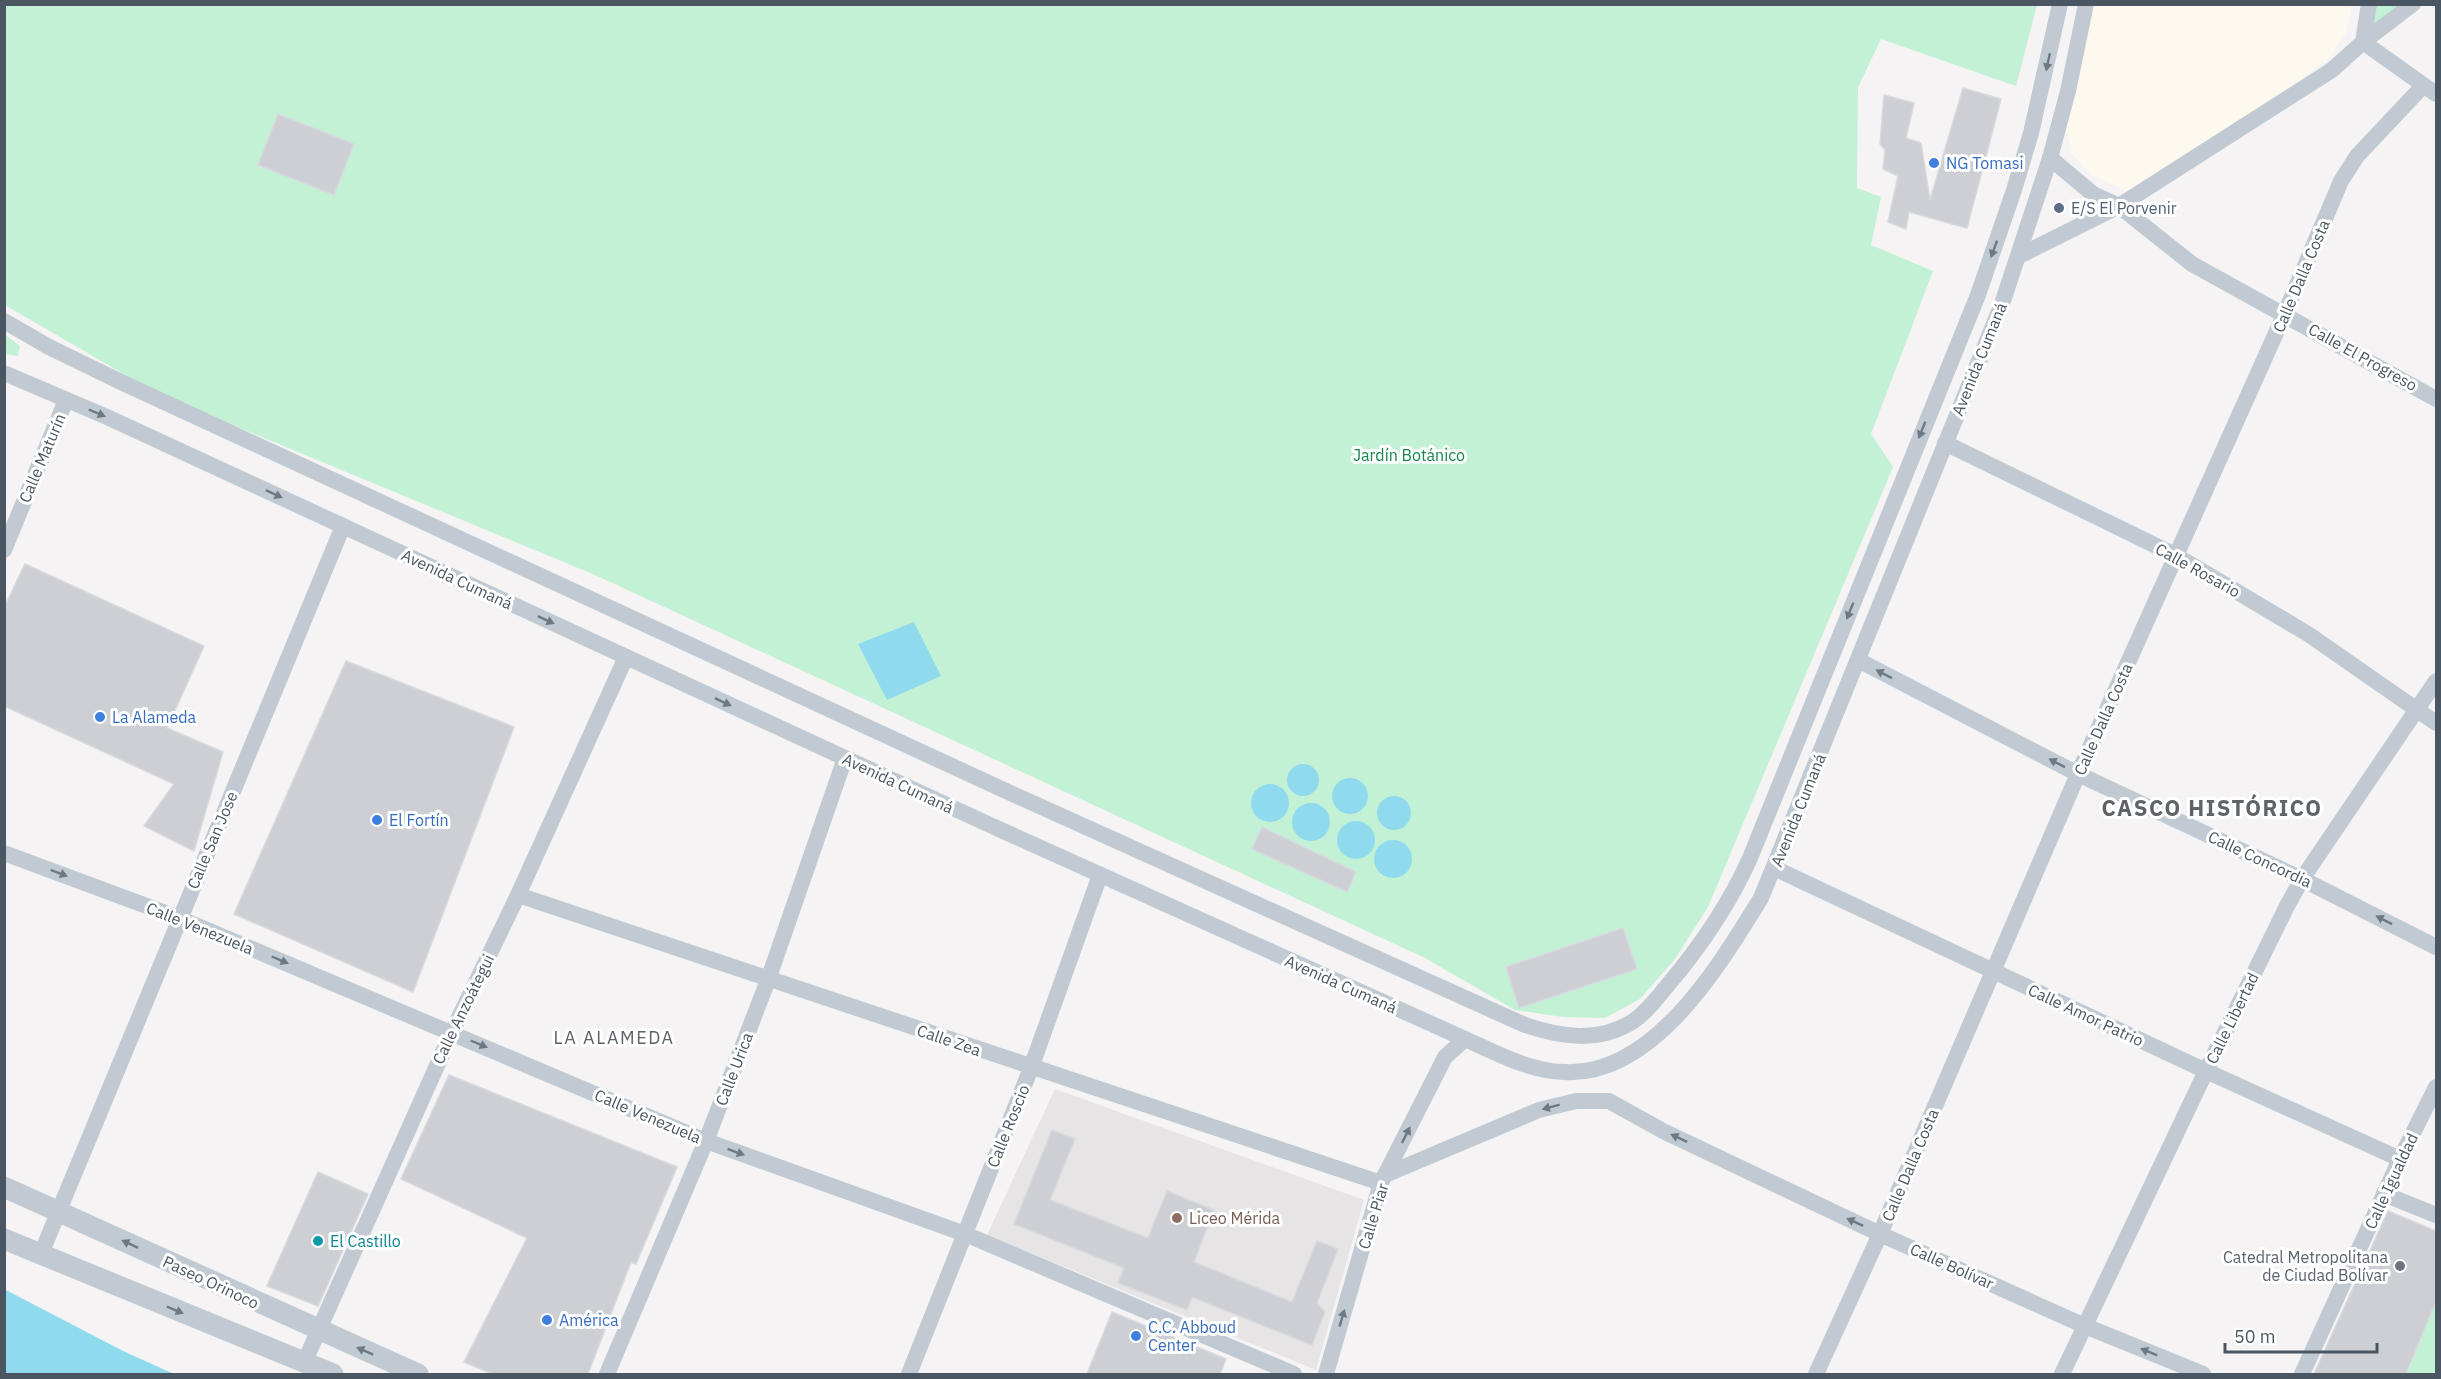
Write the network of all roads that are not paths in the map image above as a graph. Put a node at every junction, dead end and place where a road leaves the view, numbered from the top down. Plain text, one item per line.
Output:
1 (2060, 4) edge
2 (2086, 4) edge
3 (2368, 4) edge
4 (2413, 4) edge
5 (2363, 42) junction
6 (2430, 90) edge
7 (2050, 158) junction
8 (2118, 206) junction
9 (2019, 256) junction
10 (2285, 314) junction
11 (4, 321) edge
12 (4, 373) edge
13 (66, 399) junction
14 (2436, 399) edge
15 (1945, 443) junction
16 (343, 526) junction
17 (4, 550) edge
18 (2177, 556) junction
19 (626, 657) junction
20 (1858, 660) junction
21 (2436, 681) edge
22 (2416, 711) junction
23 (2436, 723) edge
24 (845, 758) junction
25 (2078, 774) junction
26 (4, 853) edge
27 (1774, 868) junction
28 (1100, 875) junction
29 (2302, 879) junction
30 (518, 895) junction
31 (179, 918) junction
32 (2436, 946) edge
33 (1993, 971) junction
34 (768, 980) junction
35 (452, 1032) junction
36 (1465, 1040) junction
37 (1031, 1068) junction
38 (2205, 1071) junction
39 (2436, 1088) edge
40 (706, 1141) junction
41 (2400, 1159) junction
42 (1383, 1179) junction
43 (4, 1187) edge
44 (2385, 1194) junction
45 (57, 1211) junction
46 (2436, 1215) edge
47 (965, 1234) junction
48 (1880, 1234) junction
49 (4, 1239) edge
50 (41, 1254) junction
51 (2085, 1326) junction
52 (317, 1329) junction
53 (304, 1363) junction
54 (333, 1374) edge
55 (418, 1374) edge
56 (607, 1374) edge
57 (909, 1374) edge
58 (1294, 1374) edge
59 (1326, 1374) edge
60 (1816, 1374) edge
61 (2062, 1374) edge
62 (2203, 1374) edge
63 (2302, 1374) edge

1 -> 11 street, Avenida Cumaná
2 - 7 street, Avenida Cumaná
3 - 5 street
4 - 5 street
5 - 6 street
5 - 8 street
6 - 10 street, Calle Dalla Costa
7 - 8 street, Calle El Progreso
7 - 9 street, Avenida Cumaná
8 - 9 street
8 - 10 street, Calle El Progreso
9 - 15 street, Avenida Cumaná
10 - 14 street, Calle El Progreso
10 - 18 street, Calle Dalla Costa
12 - 13 street, Avenida Cumaná
13 -> 16 street, Avenida Cumaná
13 - 17 street, Calle Maturín
15 - 18 street, Calle Rosario
15 - 20 street, Avenida Cumaná
16 -> 19 street, Avenida Cumaná
16 - 31 street, Calle San Jose
18 - 22 street, Calle Rosario
18 - 25 street, Calle Dalla Costa
19 -> 24 street, Avenida Cumaná
19 - 30 street, Calle Anzoátegui
25 -> 20 street, Calle Concordia
20 - 27 street, Avenida Cumaná
21 - 22 street, Calle Libertad
22 - 23 street, Calle Rosario
22 - 29 street, Calle Libertad
24 - 28 street, Avenida Cumaná
24 - 34 street, Calle Urica
25 - 29 street, Calle Concordia
25 - 33 street, Calle Dalla Costa
26 -> 31 street, Calle Venezuela
27 - 33 street, Calle Amor Patrio
27 - 36 street, Avenida Cumaná
28 - 36 street, Avenida Cumaná
28 - 37 street, Calle Roscio
32 -> 29 street, Calle Concordia
29 - 38 street, Calle Libertad
30 - 34 street, Calle Zea
30 - 35 street, Calle Anzoátegui
31 -> 35 street, Calle Venezuela
31 - 45 street, Calle San Jose
33 - 38 street, Calle Amor Patrio
33 - 48 street, Calle Dalla Costa
34 - 37 street, Calle Zea
34 - 40 street, Calle Urica
35 -> 40 street, Calle Venezuela
35 - 52 street, Calle Anzoátegui
42 -> 36 street, Calle Piar
37 - 42 street, Calle Zea
37 - 47 street, Calle Roscio
38 - 41 street, Calle Amor Patrio
38 - 51 street, Calle Libertad
39 - 41 street, Calle Igualdad
40 -> 47 street, Calle Venezuela
40 - 56 street, Calle Urica
41 - 44 street, Calle Igualdad
48 -> 42 street, Calle Bolívar
59 -> 42 street, Calle Piar
43 - 45 street, Paseo Orinoco
44 - 46 street
44 - 63 street, Calle Igualdad
45 - 50 street, Calle San Jose
52 -> 45 street, Paseo Orinoco
47 - 57 street, Calle Roscio
47 - 58 street, Calle Venezuela
48 - 51 street, Calle Bolívar
48 - 60 street, Calle Dalla Costa
49 - 50 street
50 -> 53 street
51 - 61 street, Calle Libertad
62 -> 51 street, Calle Bolívar
52 - 53 street, Calle Anzoátegui
55 -> 52 street, Paseo Orinoco
53 - 54 street

